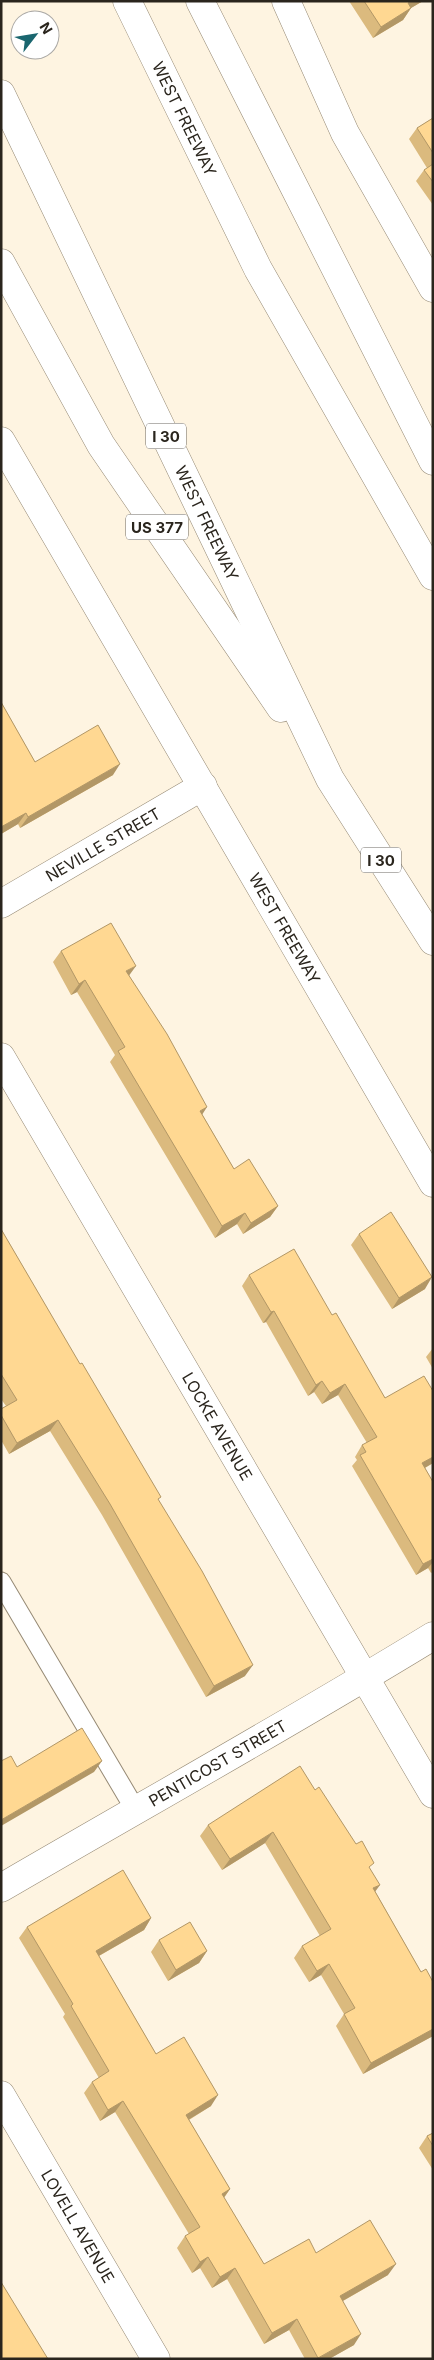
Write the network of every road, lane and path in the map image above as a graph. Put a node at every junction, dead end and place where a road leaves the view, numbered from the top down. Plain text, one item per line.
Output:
1 (127, 1) edge
2 (200, 1) edge
3 (286, 1) edge
4 (1, 94) edge
5 (1, 263) edge
6 (433, 288) edge
7 (1, 441) edge
8 (433, 461) edge
9 (433, 576) edge
10 (330, 779) junction
11 (203, 786) junction
12 (1, 904) edge
13 (433, 941) edge
14 (1, 1057) edge
15 (433, 1182) edge
16 (1, 1582) edge
17 (433, 1636) edge
18 (364, 1678) junction
19 (433, 1794) edge
20 (135, 1809) junction
21 (1, 1888) edge
22 (1, 2095) edge
23 (156, 2359) edge

1 - 9 main road, WEST FREEWAY
2 - 8 main road
3 - 6 main road
4 - 10 main road, WEST FREEWAY / I 30
5 - 10 main road, US 377
7 - 11 main road, WEST FREEWAY
10 - 13 main road, WEST FREEWAY / I 30
11 - 12 main road, NEVILLE STREET
11 - 15 main road, WEST FREEWAY
14 - 18 main road, LOCKE AVENUE
16 - 20 lane
17 - 18 main road, PENTICOST STREET
18 - 19 main road, LOCKE AVENUE
18 - 20 main road, PENTICOST STREET
20 - 21 main road, PENTICOST STREET
22 - 23 main road, LOVELL AVENUE

